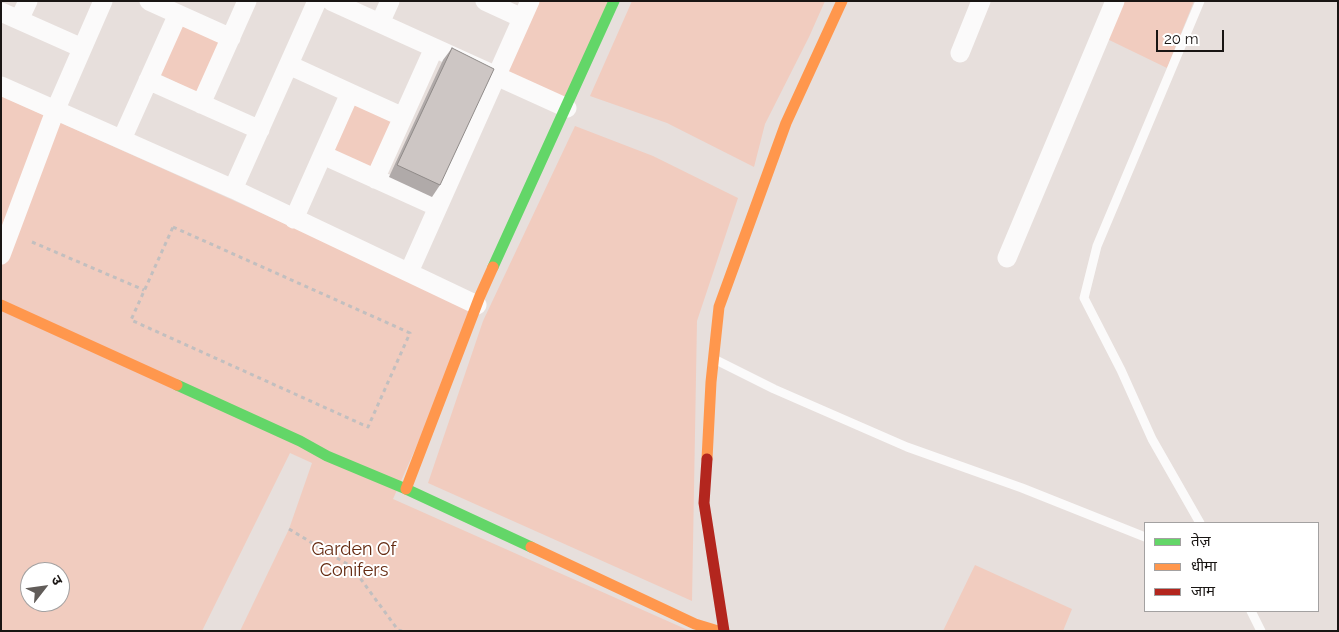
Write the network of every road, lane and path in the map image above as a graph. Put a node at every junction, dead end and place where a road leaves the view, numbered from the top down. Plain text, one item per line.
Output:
1 (28, 1) edge
2 (103, 1) edge
3 (149, 1) edge
4 (247, 1) edge
5 (318, 1) edge
6 (331, 1) edge
7 (390, 1) edge
8 (486, 1) edge
9 (614, 1) edge
10 (842, 1) edge
11 (981, 1) edge
12 (1115, 1) edge
13 (1200, 1) edge
14 (526, 10) edge
15 (1, 12) edge
16 (178, 14) junction
17 (19, 20) junction
18 (380, 24) junction
19 (231, 38) junction
20 (82, 48) junction
21 (434, 48) junction
22 (960, 53) dead end
23 (289, 65) junction
24 (496, 76) junction
25 (148, 80) junction
26 (1, 86) edge
27 (350, 93) junction
28 (201, 104) junction
29 (567, 108) junction
30 (55, 110) junction
31 (403, 117) junction
32 (260, 130) junction
33 (122, 139) junction
34 (323, 155) junction
35 (375, 178) junction
36 (234, 189) junction
37 (438, 207) junction
38 (294, 219) junction
39 (32, 242) dead end
40 (1, 255) edge
41 (1007, 258) dead end
42 (409, 272) junction
43 (144, 290) junction
44 (1, 305) edge
45 (477, 305) junction
46 (714, 359) junction
47 (406, 489) junction
48 (1199, 522) edge
49 (289, 529) dead end
50 (1144, 537) edge
51 (1252, 612) edge
52 (402, 631) edge
53 (718, 631) edge
54 (724, 631) edge
55 (1261, 631) edge

1 - 17 street
2 - 20 street
3 - 16 street
4 - 19 street
5 - 23 street
6 - 18 street
7 - 18 street
8 - 14 street
9 - 29 street
10 - 46 street
11 - 22 street
12 - 41 street
13 - 48 lane
14 - 24 street
15 - 17 street
16 - 19 street
16 - 25 street
17 - 20 street
18 - 21 street
19 - 28 street
20 - 30 street
21 - 24 street
21 - 31 street
23 - 27 street
23 - 32 street
24 - 29 street
24 - 37 street
25 - 28 street
25 - 33 street
26 - 30 street
27 - 31 street
27 - 34 street
28 - 32 street
29 - 45 street
30 - 33 street
30 - 40 street
31 - 35 street
32 - 36 street
33 - 36 street
34 - 35 street
34 - 38 street
35 - 37 street
36 - 38 street
37 - 42 street
38 - 42 street
39 - 43 path
42 - 45 street
43 - 43 path
44 - 47 street
45 - 47 street
46 - 50 lane
46 - 54 street
47 - 53 street
49 - 52 path
51 - 55 lane

